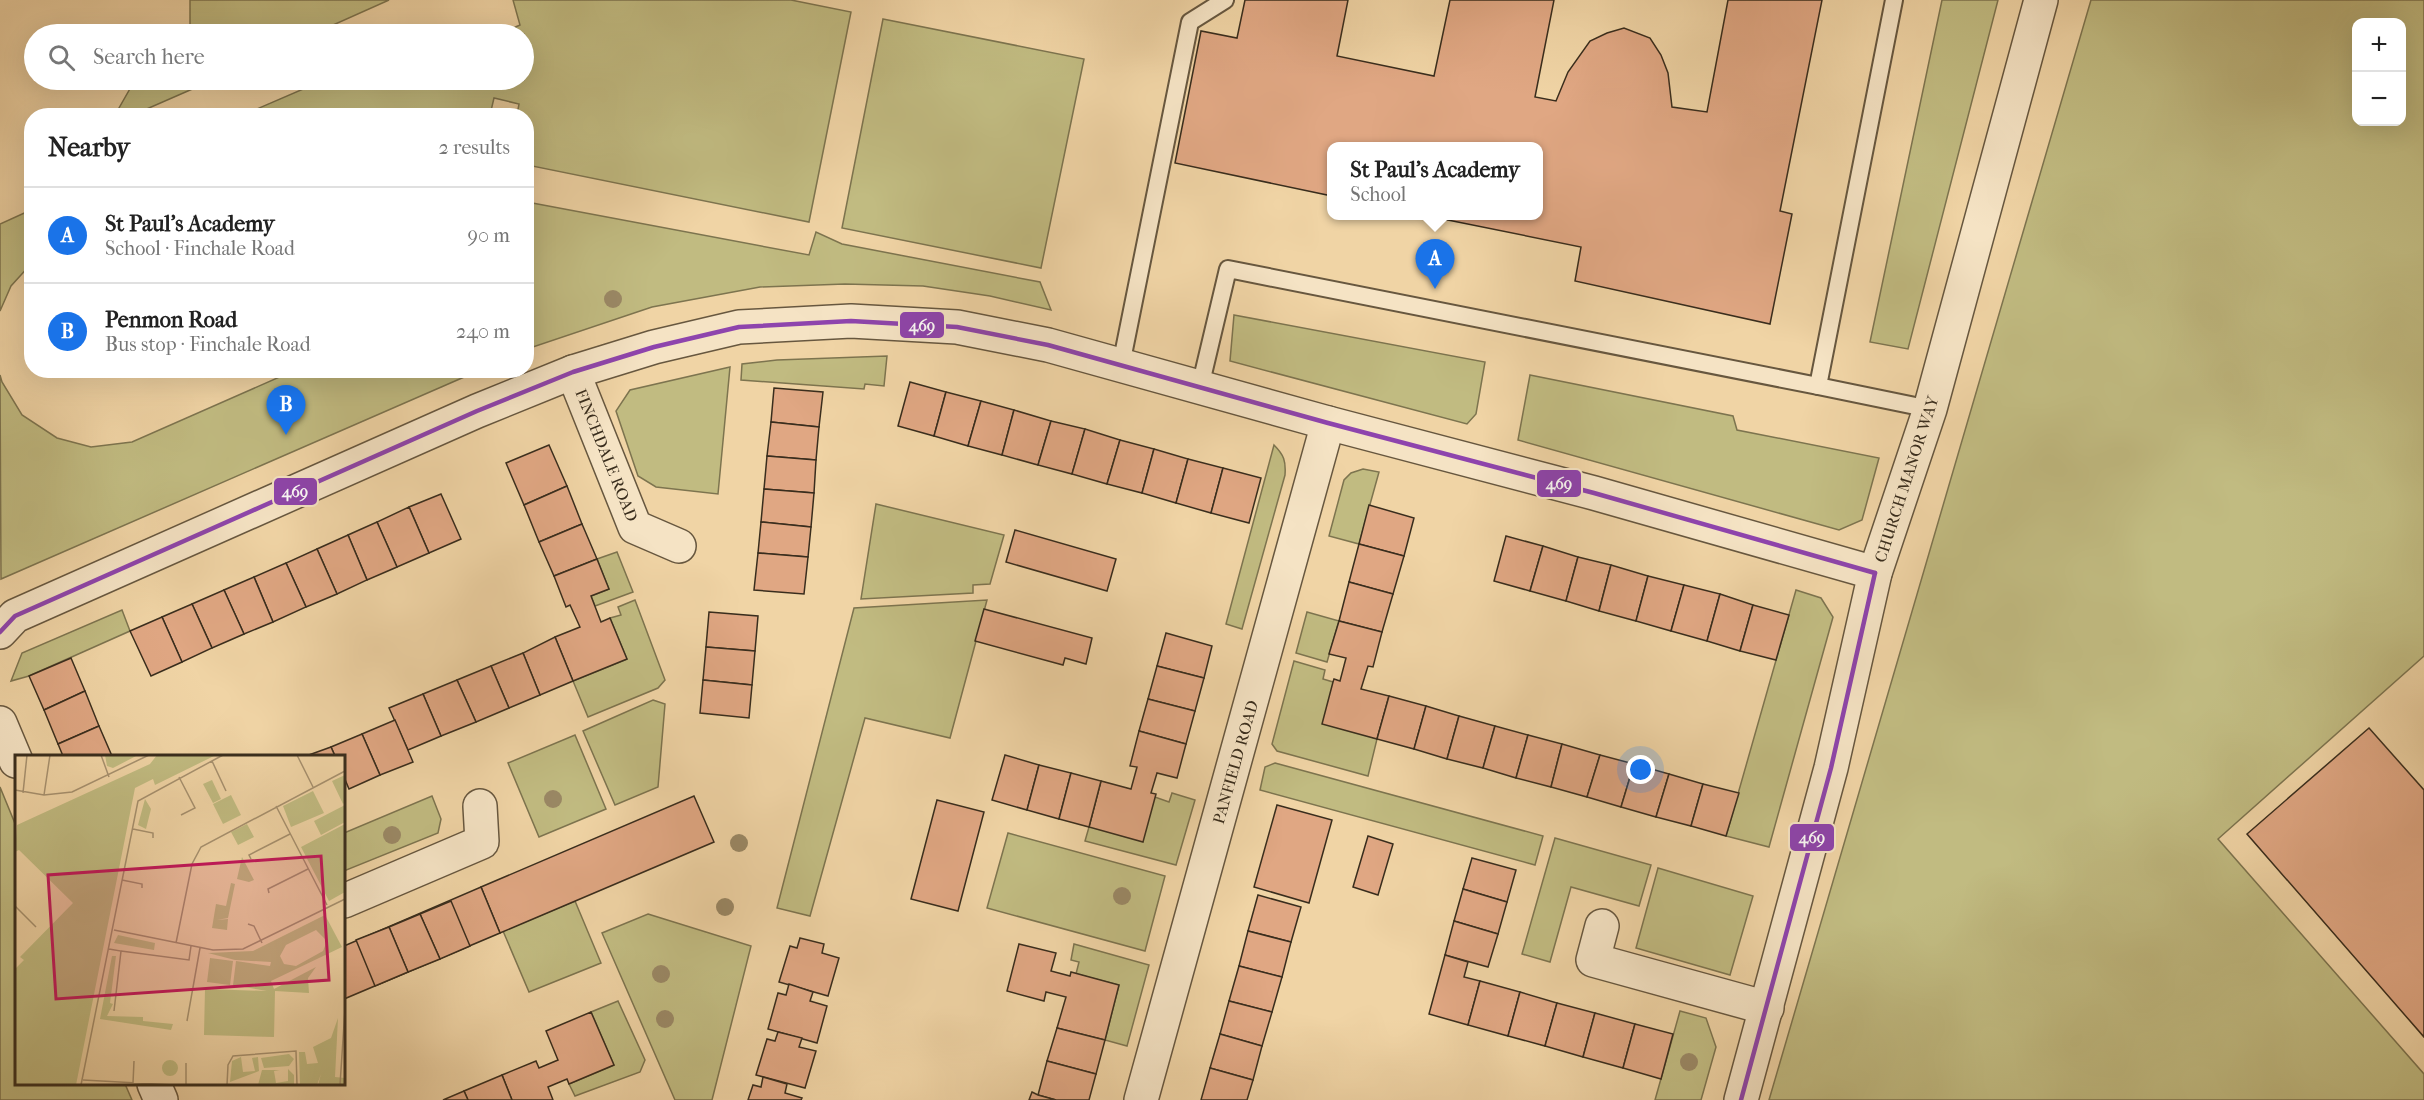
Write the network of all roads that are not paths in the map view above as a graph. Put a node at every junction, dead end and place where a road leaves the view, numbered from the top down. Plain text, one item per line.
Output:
1 (1225, 0) edge
2 (1894, 0) edge
3 (2041, 0) edge
4 (1121, 365) junction
5 (573, 372) junction
6 (1818, 386) junction
7 (1200, 387) junction
8 (1930, 409) junction
9 (1328, 423) junction
10 (679, 546) dead end
11 (1875, 573) junction
12 (0, 632) edge
13 (0, 723) edge
14 (15, 759) edge
15 (480, 806) dead end
16 (345, 901) edge
17 (1602, 926) dead end
18 (1767, 1008) junction
19 (155, 1085) edge
20 (162, 1100) edge
21 (1141, 1100) edge
22 (1741, 1100) edge

1 - 4 lane
2 - 6 lane
3 - 8 street, CHURCH MANOR WAY
4 - 5 street
4 - 7 street
5 - 10 street, FINCHDALE ROAD
5 - 12 street
6 - 7 lane
6 - 8 lane
7 - 9 street
8 - 11 street, CHURCH MANOR WAY
9 - 11 street
9 - 21 street, PANFIELD ROAD
11 - 18 street, CHURCH MANOR WAY
13 - 14 street
15 - 16 street
17 - 18 street
18 - 22 street, CHURCH MANOR WAY
19 - 20 street

